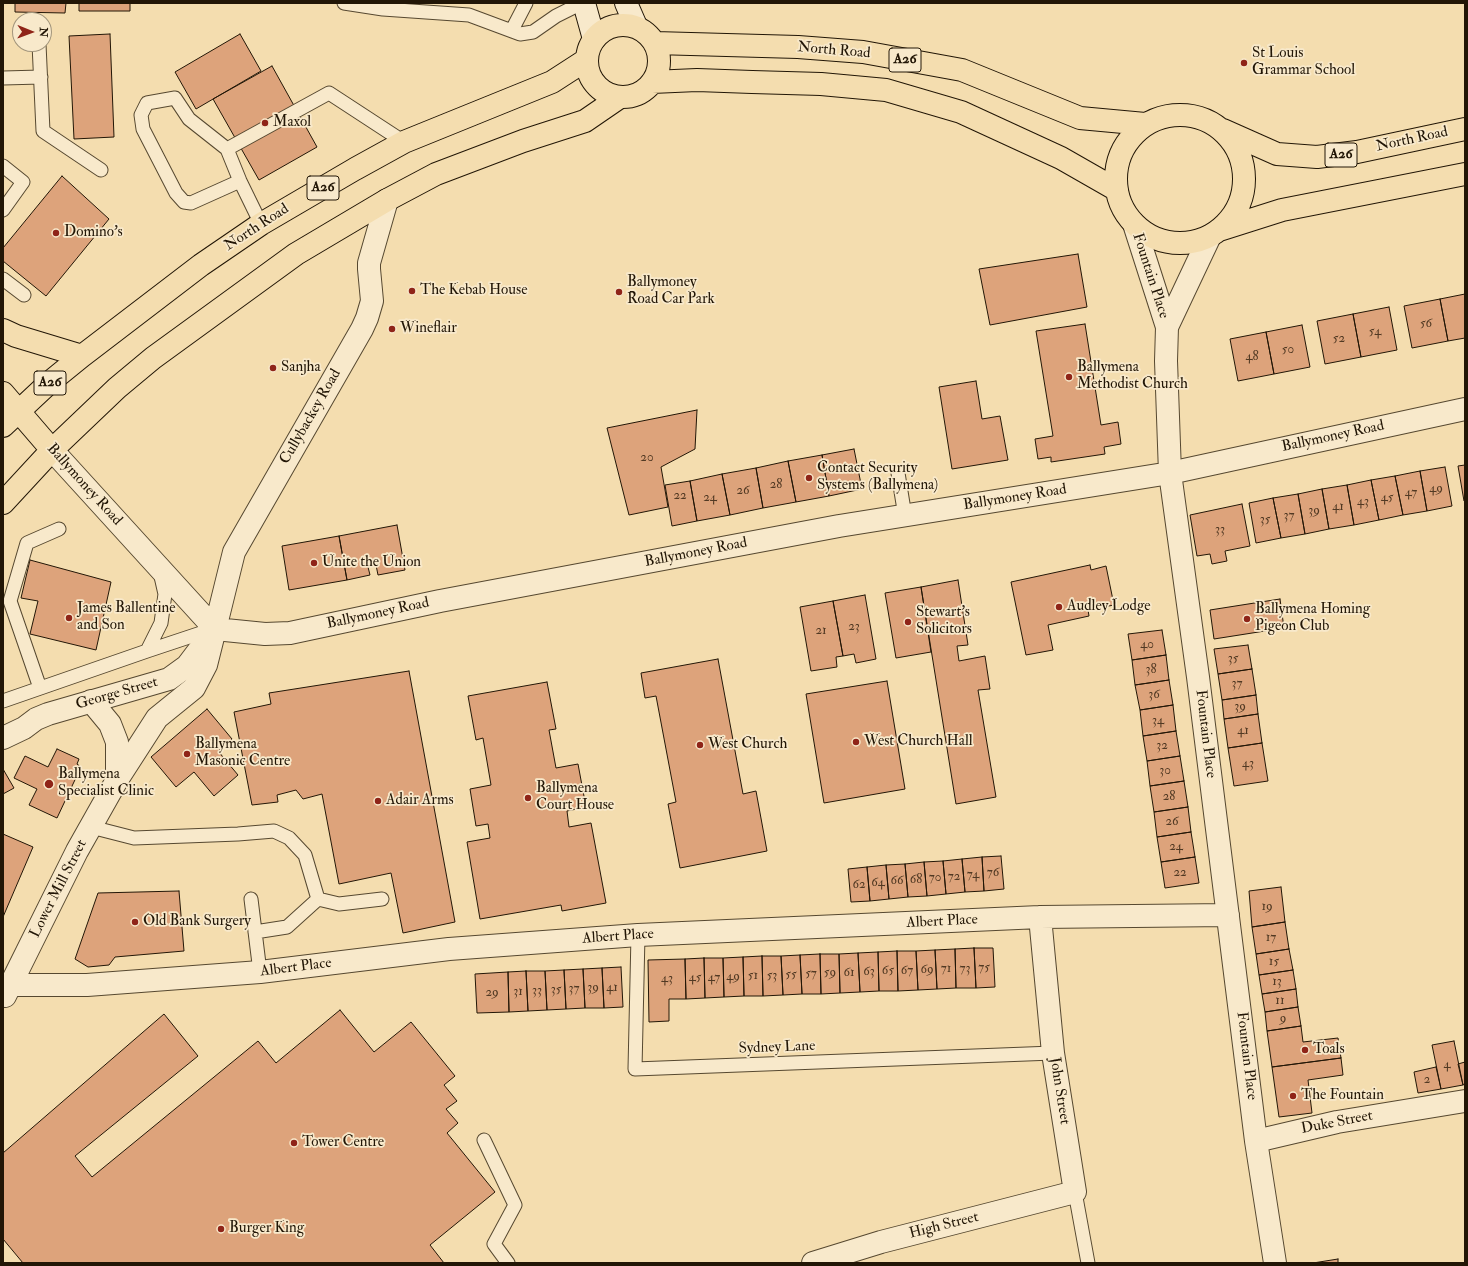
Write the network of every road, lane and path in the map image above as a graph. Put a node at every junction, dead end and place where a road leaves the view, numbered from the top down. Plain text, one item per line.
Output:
1 (344, 3) edge
2 (526, 3) edge
3 (583, 3) edge
4 (626, 3) edge
5 (636, 26) junction
6 (512, 30) junction
7 (594, 39) junction
8 (655, 43) junction
9 (39, 52) edge
10 (586, 60) junction
11 (41, 77) junction
12 (3, 78) edge
13 (652, 82) junction
14 (620, 97) junction
15 (1145, 124) junction
16 (1220, 129) junction
17 (1465, 129) edge
18 (404, 142) junction
19 (227, 149) junction
20 (3, 166) edge
21 (101, 170) dead end
22 (1465, 174) edge
23 (240, 182) junction
24 (1117, 190) junction
25 (387, 200) junction
26 (3, 210) edge
27 (261, 224) junction
28 (1134, 224) junction
29 (1214, 233) junction
30 (3, 279) edge
31 (24, 295) dead end
32 (1167, 327) junction
33 (3, 330) edge
34 (82, 356) junction
35 (3, 393) edge
36 (1465, 409) edge
37 (11, 418) edge
38 (52, 450) junction
39 (1170, 472) junction
40 (898, 473) dead end
41 (3, 503) edge
42 (905, 516) junction
43 (59, 529) dead end
44 (159, 568) junction
45 (215, 629) junction
46 (146, 651) junction
47 (40, 688) junction
48 (3, 701) edge
49 (91, 701) junction
50 (3, 738) edge
51 (117, 780) junction
52 (91, 827) junction
53 (318, 898) junction
54 (251, 899) dead end
55 (382, 899) dead end
56 (1228, 915) junction
57 (1040, 917) junction
58 (255, 932) junction
59 (638, 935) junction
60 (260, 972) junction
61 (7, 992) edge
62 (1053, 1053) junction
63 (1465, 1101) edge
64 (484, 1140) dead end
65 (1256, 1141) junction
66 (1076, 1192) junction
67 (508, 1263) edge
68 (813, 1263) edge
69 (1088, 1263) edge
70 (1275, 1263) edge

1 - 6 lane
2 - 6 lane
3 - 6 lane
3 - 7 street
4 - 5 street
5 - 7 main road
5 - 8 main road
7 - 10 main road
8 - 13 main road
8 - 15 main road, North Road / A26
9 - 11 lane
10 - 14 main road
10 - 18 main road, North Road / A26
11 - 12 lane
11 - 21 lane
13 - 14 main road
13 - 24 main road, A26
14 - 25 main road
15 - 16 main road, A26
15 - 24 main road, A26
16 - 17 main road, North Road / A26
16 - 29 main road, A26
18 - 19 lane
18 - 27 main road, North Road / A26
19 - 23 lane
19 - 23 lane
20 - 26 lane
22 - 29 main road, A26
23 - 27 lane
24 - 28 main road, A26
25 - 38 main road
25 - 45 street, Cullybackey Road
27 - 34 main road, North Road / A26
28 - 29 main road, A26
28 - 32 street, Fountain Place
29 - 32 street, Fountain Place
30 - 31 lane
32 - 39 street, Fountain Place
33 - 34 main road
34 - 37 main road, North Road / A26
35 - 37 main road, Ballymoney Road
36 - 39 street, Ballymoney Road
37 - 38 main road, Ballymoney Road
38 - 41 main road
38 - 44 street, Ballymoney Road
39 - 42 street, Ballymoney Road
39 - 56 street, Fountain Place
40 - 42 lane
42 - 45 street, Ballymoney Road
43 - 47 lane
44 - 45 street, Ballymoney Road
44 - 46 lane
45 - 46 lane
45 - 49 street, George Street
45 - 51 street, Lower Mill Street
46 - 47 lane
47 - 48 lane
49 - 50 street, George Street
49 - 51 street, Lower Mill Street
51 - 52 street, Lower Mill Street
52 - 53 lane
52 - 61 street, Lower Mill Street
53 - 55 lane
53 - 58 lane
54 - 58 lane
56 - 57 street, Albert Place
56 - 65 street, Fountain Place
57 - 59 street, Albert Place
57 - 62 street, John Street
58 - 60 lane
59 - 60 street, Albert Place
59 - 62 lane, Sydney Lane
60 - 61 street, Albert Place
62 - 66 street, John Street
63 - 65 street, Duke Street
64 - 67 lane
65 - 70 street, Fountain Place
66 - 68 street, High Street
66 - 69 lane, John Street

